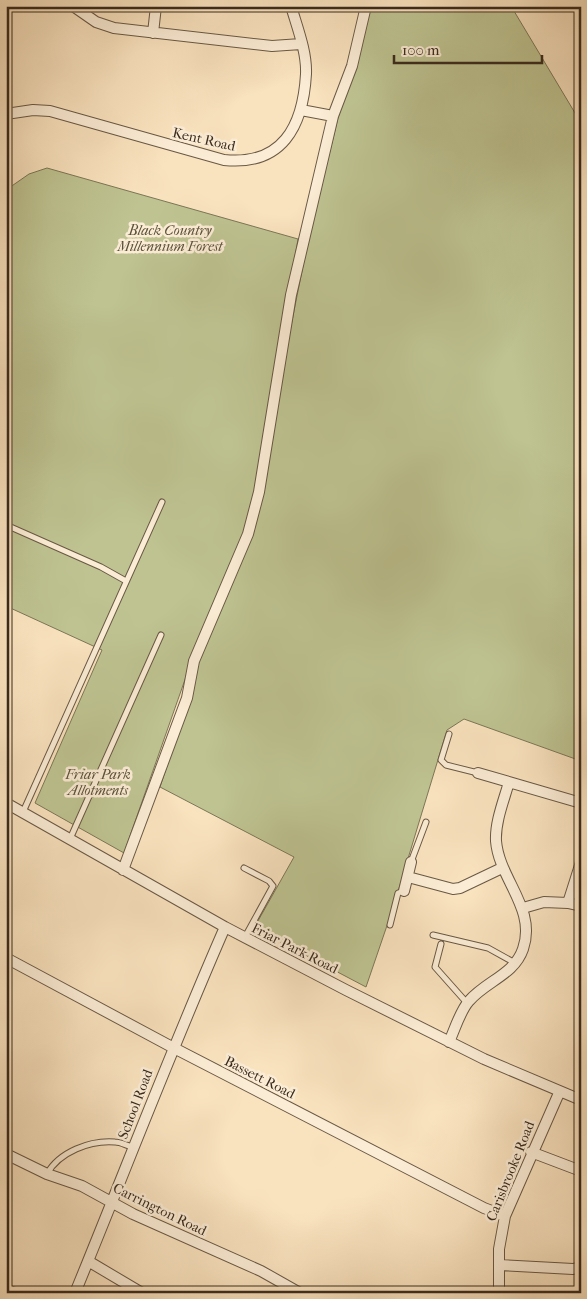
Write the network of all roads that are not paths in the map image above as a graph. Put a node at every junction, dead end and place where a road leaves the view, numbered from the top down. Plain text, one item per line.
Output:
1 (73, 6) edge
2 (156, 6) edge
3 (291, 6) edge
4 (366, 6) edge
5 (153, 33) junction
6 (300, 44) junction
7 (301, 110) junction
8 (6, 114) edge
9 (333, 116) junction
10 (162, 502) dead end
11 (6, 525) edge
12 (126, 581) junction
13 (161, 634) dead end
14 (581, 712) edge
15 (581, 731) edge
16 (449, 734) dead end
17 (478, 773) joint
18 (509, 782) junction
19 (6, 803) edge
20 (581, 803) edge
21 (23, 812) junction
22 (426, 822) dead end
23 (70, 839) junction
24 (411, 862) joint
25 (581, 862) edge
26 (244, 868) dead end
27 (502, 868) junction
28 (123, 870) junction
29 (408, 877) junction
30 (404, 891) joint
31 (568, 902) junction
32 (581, 906) edge
33 (523, 908) junction
34 (390, 925) dead end
35 (225, 927) junction
36 (433, 935) dead end
37 (244, 937) junction
38 (441, 944) dead end
39 (6, 958) edge
40 (514, 963) junction
41 (467, 1003) junction
42 (450, 1042) junction
43 (172, 1048) junction
44 (559, 1093) junction
45 (581, 1100) edge
46 (133, 1147) junction
47 (531, 1152) junction
48 (6, 1154) edge
49 (581, 1171) edge
50 (47, 1174) junction
51 (112, 1202) junction
52 (504, 1216) junction
53 (88, 1261) junction
54 (500, 1265) junction
55 (581, 1267) edge
56 (6, 1290) edge
57 (15, 1293) edge
58 (75, 1293) edge
59 (142, 1293) edge
60 (300, 1293) edge
61 (499, 1293) edge

1 - 5 street
2 - 5 street
3 - 6 street, Kent Road
4 - 9 street
5 - 6 street
6 - 7 street, Kent Road
7 - 8 street, Kent Road
7 - 9 street
9 - 28 street
10 - 12 lane
11 - 12 lane
12 - 21 lane
13 - 23 lane
14 - 15 lane
16 - 17 lane
17 - 18 street
18 - 20 street
18 - 27 street
19 - 21 street, Friar Park Road
21 - 23 street, Friar Park Road
22 - 24 lane
23 - 28 street, Friar Park Road
24 - 29 street
25 - 31 street
26 - 37 lane
27 - 29 street
27 - 33 street
28 - 35 street, Friar Park Road
29 - 30 street
30 - 34 lane
31 - 32 street
31 - 33 street
33 - 40 street
35 - 37 street, Friar Park Road
35 - 43 street, School Road
36 - 40 lane
37 - 42 street, Friar Park Road
38 - 41 lane
39 - 43 street, Bassett Road
40 - 41 street
41 - 42 street
42 - 44 street, Friar Park Road
43 - 46 street, School Road
43 - 52 street, Bassett Road
44 - 45 street, Friar Park Road
44 - 47 street, Carisbrooke Road
46 - 50 lane
46 - 51 street, School Road
47 - 49 street
47 - 52 street, Carisbrooke Road
48 - 50 street, Carrington Road
50 - 51 street, Carrington Road
51 - 53 street, School Road
51 - 60 street, Carrington Road
52 - 54 street, Carisbrooke Road
53 - 58 street, School Road
53 - 59 street
54 - 55 street
54 - 61 street, Carisbrooke Road
56 - 57 street

